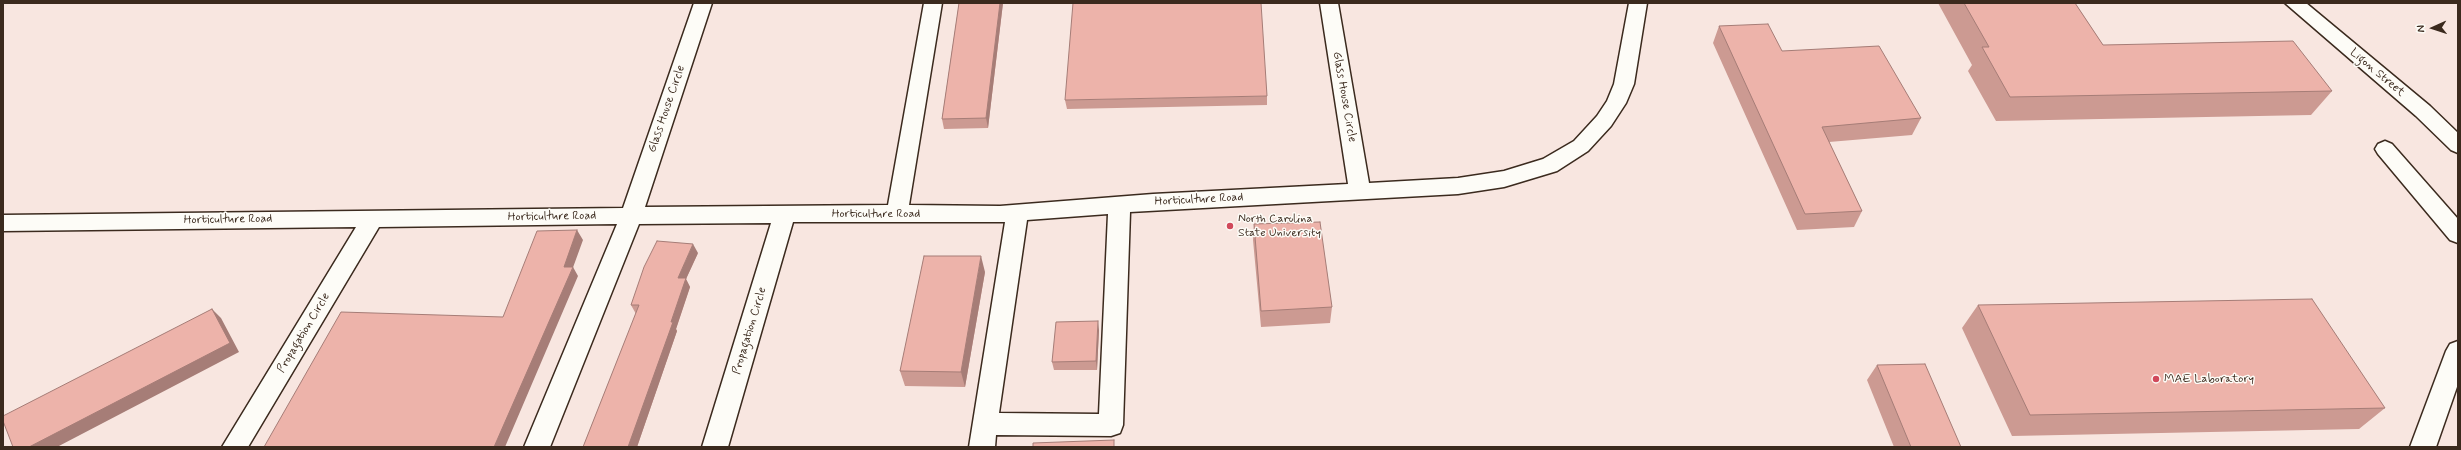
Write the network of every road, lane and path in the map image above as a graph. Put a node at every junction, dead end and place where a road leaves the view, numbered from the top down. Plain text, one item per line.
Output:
1 (704, 3) edge
2 (933, 3) edge
3 (1328, 3) edge
4 (1638, 3) edge
5 (2294, 3) edge
6 (2458, 145) edge
7 (2385, 149) dead end
8 (1360, 192) junction
9 (1119, 205) junction
10 (897, 213) junction
11 (1017, 213) junction
12 (785, 214) junction
13 (631, 216) junction
14 (373, 219) junction
15 (3, 223) edge
16 (2458, 234) edge
17 (2458, 351) edge
18 (983, 436) edge
19 (235, 447) edge
20 (537, 447) edge
21 (715, 447) edge
22 (2423, 447) edge

1 - 13 street, Glass House Circle
2 - 10 street
3 - 8 street, Glass House Circle
4 - 8 street, Horticulture Road
5 - 6 street, Ligon Street
7 - 16 street
8 - 9 street, Horticulture Road
9 - 11 street, Horticulture Road
9 - 18 street
10 - 11 street, Horticulture Road
10 - 12 street, Horticulture Road
11 - 18 street
12 - 13 street, Horticulture Road
12 - 21 street, Propagation Circle
13 - 14 street, Horticulture Road
13 - 20 street, Glass House Circle
14 - 15 street, Horticulture Road
14 - 19 street, Propagation Circle
17 - 22 street

